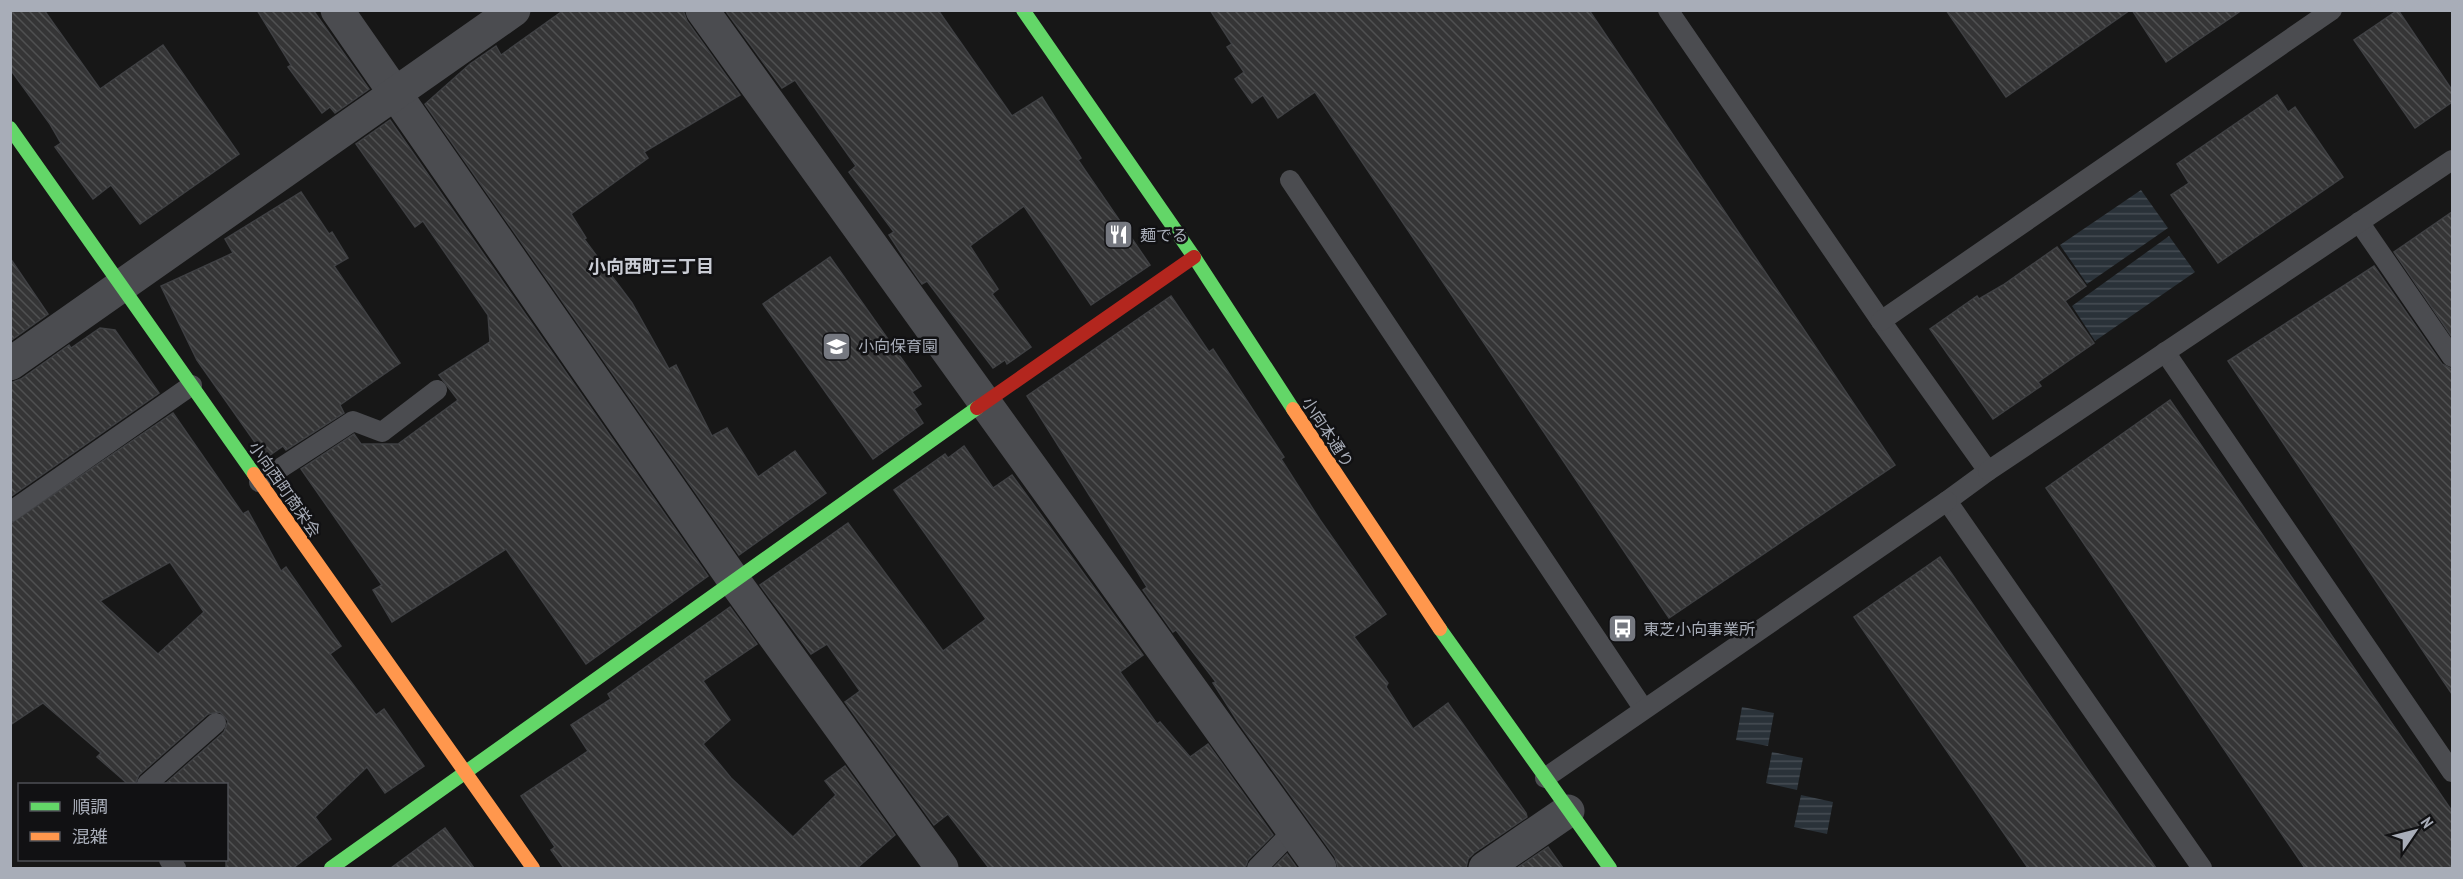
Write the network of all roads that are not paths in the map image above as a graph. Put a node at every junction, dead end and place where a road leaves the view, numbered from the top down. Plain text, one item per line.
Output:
1 (337, 10) edge
2 (514, 10) edge
3 (702, 10) edge
4 (1023, 10) edge
5 (1668, 10) edge
6 (2332, 10) edge
7 (395, 93) junction
8 (10, 128) edge
9 (2452, 160) edge
10 (1290, 180) dead end
11 (2359, 222) junction
12 (1194, 257) junction
13 (123, 287) junction
14 (1881, 321) junction
15 (2165, 352) junction
16 (2452, 357) edge
17 (10, 364) edge
18 (192, 385) junction
19 (437, 390) dead end
20 (982, 402) junction
21 (1988, 471) junction
22 (259, 482) junction
23 (1947, 501) junction
24 (10, 512) edge
25 (735, 582) junction
26 (1643, 708) junction
27 (216, 723) dead end
28 (2452, 772) edge
29 (467, 773) junction
30 (1545, 778) junction
31 (148, 783) edge
32 (1568, 811) junction
33 (1292, 832) junction
34 (331, 868) edge
35 (533, 868) edge
36 (942, 868) edge
37 (1257, 868) edge
38 (1320, 868) edge
39 (1485, 868) edge
40 (1610, 868) edge
41 (2202, 868) edge

1 - 7 street
2 - 7 street
3 - 20 street
4 - 12 street, 小向本通り
5 - 14 lane
6 - 14 lane
7 - 13 street
7 - 25 street
8 - 13 street, 小向西町商栄会
9 - 11 lane
10 - 26 lane
11 - 15 lane
11 - 16 lane
12 - 20 street
12 - 30 street, 小向本通り
13 - 17 street
13 - 18 street, 小向西町商栄会
14 - 21 lane
15 - 21 lane
15 - 28 lane
18 - 22 street, 小向西町商栄会
18 - 24 lane
19 - 22 lane
20 - 25 street
20 - 33 street
21 - 23 lane
22 - 29 street, 小向西町商栄会
23 - 26 lane
23 - 41 lane
25 - 29 street
25 - 36 street
26 - 30 lane
27 - 31 lane
29 - 34 street
29 - 35 street, 小向西町商栄会
30 - 32 street, 小向本通り
32 - 39 street
32 - 40 street, 小向本通り
33 - 37 lane
33 - 38 street

